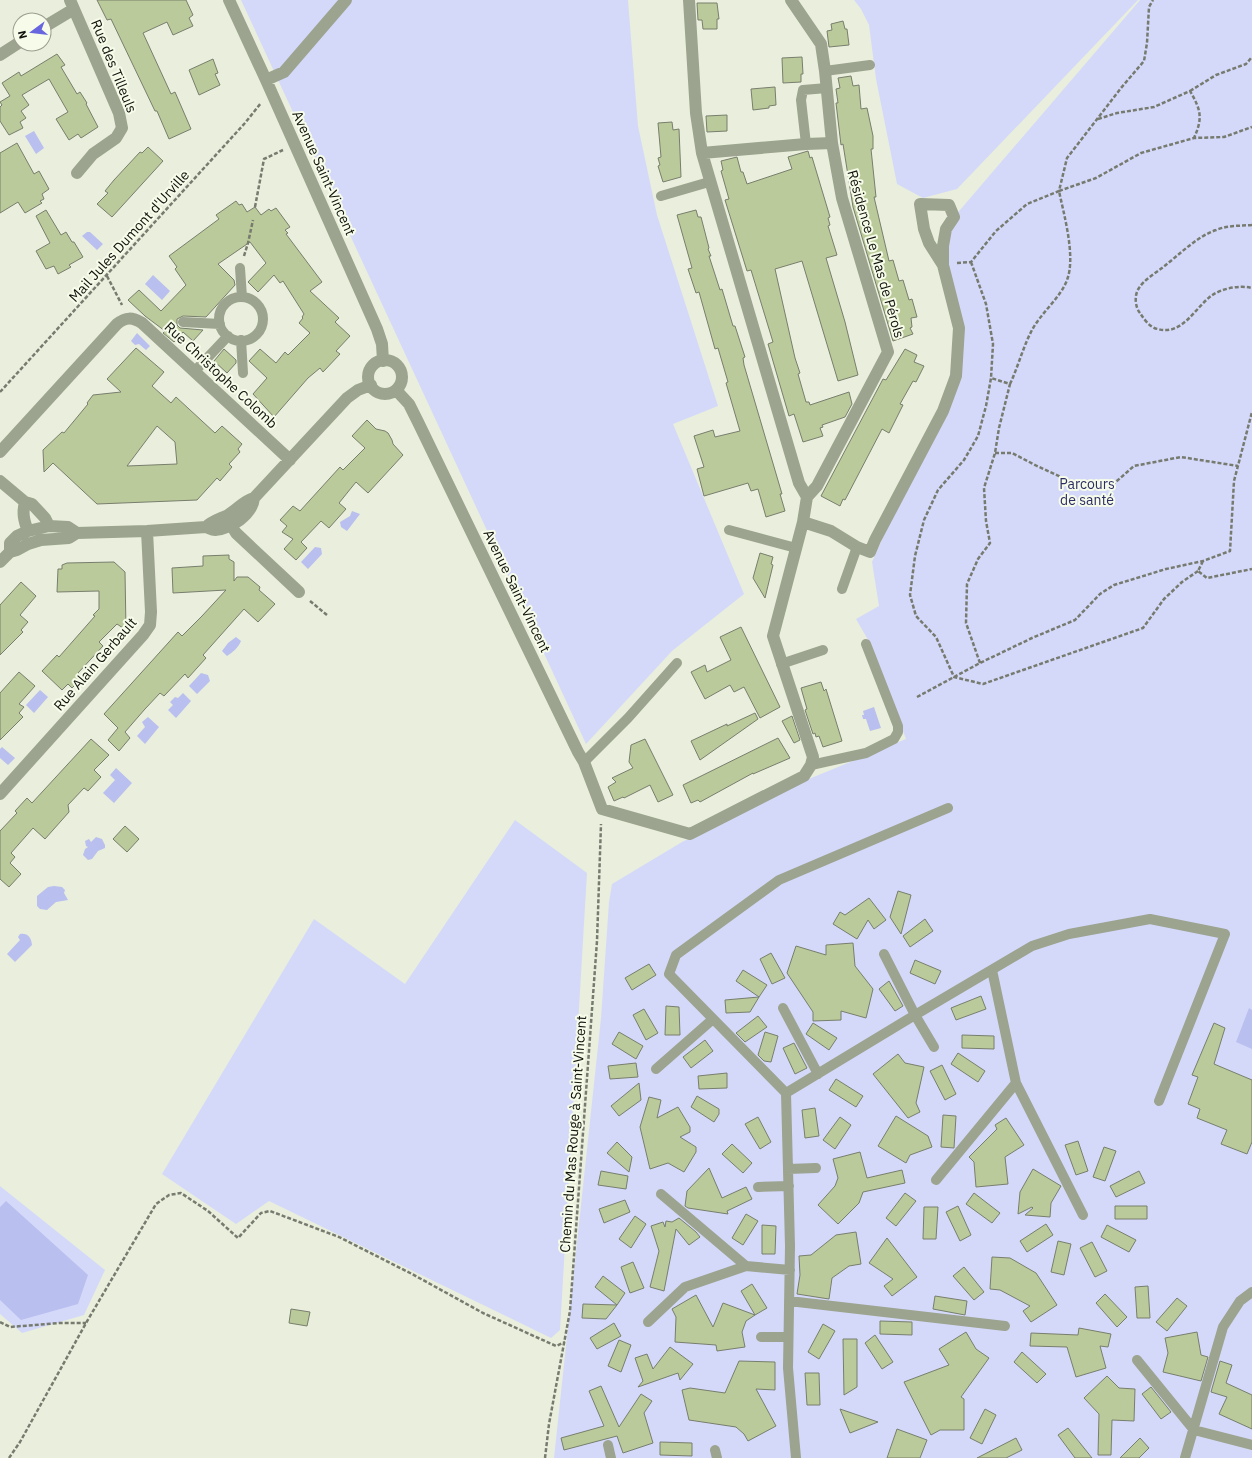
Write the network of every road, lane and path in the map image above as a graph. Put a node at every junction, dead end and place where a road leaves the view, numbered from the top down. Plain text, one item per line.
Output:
1 (229, 0) edge
2 (346, 0) edge
3 (689, 0) edge
4 (791, 0) edge
5 (1153, 0) edge
6 (72, 4) edge
7 (52, 20) edge
8 (12, 47) edge
9 (0, 54) edge
10 (1252, 58) edge
11 (870, 65) dead end
12 (825, 71) junction
13 (268, 86) junction
14 (827, 88) junction
15 (1190, 90) junction
16 (1098, 120) junction
17 (1252, 127) edge
18 (1194, 138) junction
19 (832, 143) junction
20 (294, 144) junction
21 (806, 144) junction
22 (702, 153) junction
23 (77, 173) dead end
24 (709, 182) junction
25 (1059, 191) junction
26 (661, 196) dead end
27 (255, 207) dead end
28 (253, 220) dead end
29 (1252, 224) edge
30 (971, 262) junction
31 (942, 265) junction
32 (240, 268) joint
33 (106, 276) junction
34 (1252, 288) edge
35 (242, 297) junction
36 (129, 318) junction
37 (183, 322) dead end
38 (220, 324) junction
39 (228, 336) junction
40 (241, 340) junction
41 (383, 361) junction
42 (195, 371) junction
43 (243, 374) dead end
44 (991, 378) junction
45 (1010, 384) junction
46 (371, 385) junction
47 (396, 390) junction
48 (0, 392) edge
49 (1252, 412) edge
50 (0, 452) edge
51 (995, 454) junction
52 (290, 460) junction
53 (1238, 466) junction
54 (0, 481) edge
55 (807, 497) junction
56 (24, 502) junction
57 (228, 521) junction
58 (803, 522) junction
59 (49, 526) junction
60 (729, 530) dead end
61 (28, 531) junction
62 (147, 531) junction
63 (77, 533) junction
64 (41, 540) junction
65 (857, 547) junction
66 (796, 548) junction
67 (10, 552) junction
68 (1204, 561) junction
69 (0, 562) edge
70 (1252, 569) edge
71 (1198, 571) junction
72 (842, 589) dead end
73 (298, 592) joint
74 (327, 615) dead end
75 (866, 644) dead end
76 (823, 650) dead end
77 (677, 663) dead end
78 (980, 663) junction
79 (781, 664) junction
80 (954, 677) junction
81 (916, 697) dead end
82 (584, 762) junction
83 (811, 766) junction
84 (0, 794) edge
85 (948, 808) dead end
86 (602, 809) junction
87 (884, 954) dead end
88 (992, 970) junction
89 (783, 1008) dead end
90 (915, 1015) junction
91 (712, 1019) junction
92 (934, 1048) dead end
93 (656, 1069) dead end
94 (818, 1074) junction
95 (1016, 1083) junction
96 (786, 1094) junction
97 (1159, 1101) dead end
98 (816, 1168) dead end
99 (788, 1169) junction
100 (936, 1180) dead end
101 (789, 1186) junction
102 (758, 1187) dead end
103 (661, 1194) dead end
104 (1083, 1215) dead end
105 (746, 1266) junction
106 (790, 1270) junction
107 (1252, 1292) edge
108 (789, 1301) junction
109 (0, 1322) edge
110 (648, 1322) dead end
111 (86, 1323) junction
112 (1005, 1326) dead end
113 (761, 1337) dead end
114 (788, 1337) junction
115 (565, 1342) junction
116 (1136, 1360) dead end
117 (1194, 1430) junction
118 (608, 1445) dead end
119 (1252, 1445) edge
120 (10, 1458) edge
121 (544, 1458) edge
122 (611, 1458) edge
123 (796, 1458) edge
124 (1185, 1458) edge

1 - 13 street, Avenue Saint-Vincent
2 - 13 street
3 - 22 street
4 - 12 street, Résidence Le Mas de Pérols
5 - 16 path
6 - 7 street
6 - 23 street, Rue des Tilleuls
8 - 9 street
10 - 15 path
11 - 12 lane
12 - 14 street, Résidence Le Mas de Pérols
13 - 20 street, Avenue Saint-Vincent
13 - 33 path, Mail Jules Dumont d'Urville
14 - 19 street, Résidence Le Mas de Pérols
14 - 21 lane
15 - 16 path
15 - 18 path
16 - 25 path
17 - 18 path
18 - 25 path
19 - 21 street
19 - 55 street, Résidence Le Mas de Pérols
20 - 27 path
20 - 41 street, Avenue Saint-Vincent
21 - 22 street
22 - 24 street
24 - 26 lane
24 - 55 street
25 - 30 path
25 - 45 path
28 - 32 path
29 - 34 path
30 - 31 path
30 - 44 path
31 - 31 street
31 - 65 street
32 - 35 lane
33 - 36 path
33 - 48 path, Mail Jules Dumont d'Urville
35 - 38 lane
35 - 40 lane
36 - 42 street, Rue Christophe Colomb
36 - 50 street
37 - 38 lane
38 - 39 lane
39 - 40 lane
39 - 42 lane
40 - 43 lane
41 - 46 street
41 - 47 street
42 - 52 street, Rue Christophe Colomb
44 - 45 path
44 - 80 path
45 - 51 path
46 - 47 street
46 - 52 street
47 - 82 street, Avenue Saint-Vincent
49 - 53 path
51 - 53 path
51 - 78 path
52 - 57 street
53 - 68 path
54 - 56 street
55 - 58 street
56 - 59 street
56 - 61 street
57 - 62 street
57 - 73 street
58 - 65 street
58 - 66 street
59 - 61 street
59 - 63 street
59 - 64 street
60 - 66 lane
61 - 64 street
61 - 67 street
62 - 63 street
62 - 84 street, Rue Alain Gerbault
63 - 64 street
64 - 67 street
65 - 72 lane
66 - 79 street
67 - 69 street
68 - 71 path
68 - 78 path
70 - 71 path
71 - 80 path
73 - 74 path
75 - 83 lane
76 - 79 lane
77 - 82 lane
78 - 80 path
79 - 83 street
80 - 81 path
82 - 86 street, Avenue Saint-Vincent
83 - 86 street
85 - 91 lane
86 - 115 path, Chemin du Mas Rouge à Saint-Vincent
87 - 90 lane
88 - 90 lane
88 - 95 lane
88 - 97 lane
89 - 94 lane
90 - 92 lane
90 - 94 lane
91 - 93 lane
91 - 96 lane
94 - 96 lane
95 - 100 lane
95 - 104 lane
96 - 99 lane
98 - 99 lane
99 - 101 lane
101 - 102 lane
101 - 106 lane
103 - 105 lane
105 - 106 lane
105 - 110 lane
106 - 108 lane
107 - 117 lane
108 - 112 lane
108 - 114 lane
109 - 111 path
111 - 115 path
111 - 120 path
113 - 114 lane
114 - 123 lane
115 - 121 path, Chemin du Mas Rouge à Saint-Vincent
116 - 117 lane
117 - 119 lane
117 - 124 lane
118 - 122 lane

